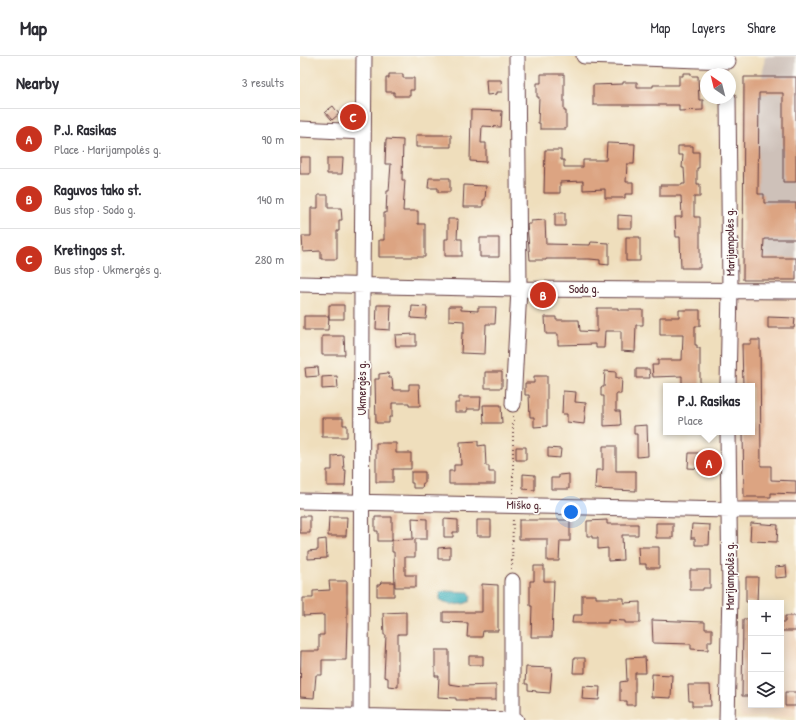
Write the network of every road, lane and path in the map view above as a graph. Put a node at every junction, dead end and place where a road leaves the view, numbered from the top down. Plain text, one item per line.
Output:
1 (364, 56) edge
2 (517, 56) edge
3 (584, 56) edge
4 (728, 64) edge
5 (728, 104) edge
6 (300, 129) edge
7 (362, 132) junction
8 (300, 284) edge
9 (362, 285) junction
10 (519, 289) junction
11 (730, 290) junction
12 (796, 291) edge
13 (728, 383) edge
14 (513, 404) dead end
15 (728, 435) edge
16 (300, 501) edge
17 (362, 503) junction
18 (730, 510) junction
19 (796, 510) edge
20 (512, 580) dead end
21 (300, 715) edge
22 (361, 718) edge
23 (512, 720) edge
24 (516, 720) edge
25 (727, 720) edge

1 - 7 street, Ukmergės g.
2 - 10 street
3 - 4 street
5 - 11 street, Marijampolės g.
6 - 7 street
7 - 9 street, Ukmergės g.
8 - 9 street, Sodo g.
9 - 10 street, Sodo g.
9 - 17 street, Ukmergės g.
10 - 11 street, Sodo g.
10 - 14 street
11 - 12 street, Sodo g.
11 - 13 street, Marijampolės g.
15 - 18 street, Marijampolės g.
16 - 17 street, Miško g.
17 - 18 street, Miško g.
17 - 22 street, Ukmergės g.
18 - 19 street, Miško g.
18 - 25 street, Marijampolės g.
20 - 23 street
21 - 22 street
22 - 23 street
23 - 24 street

